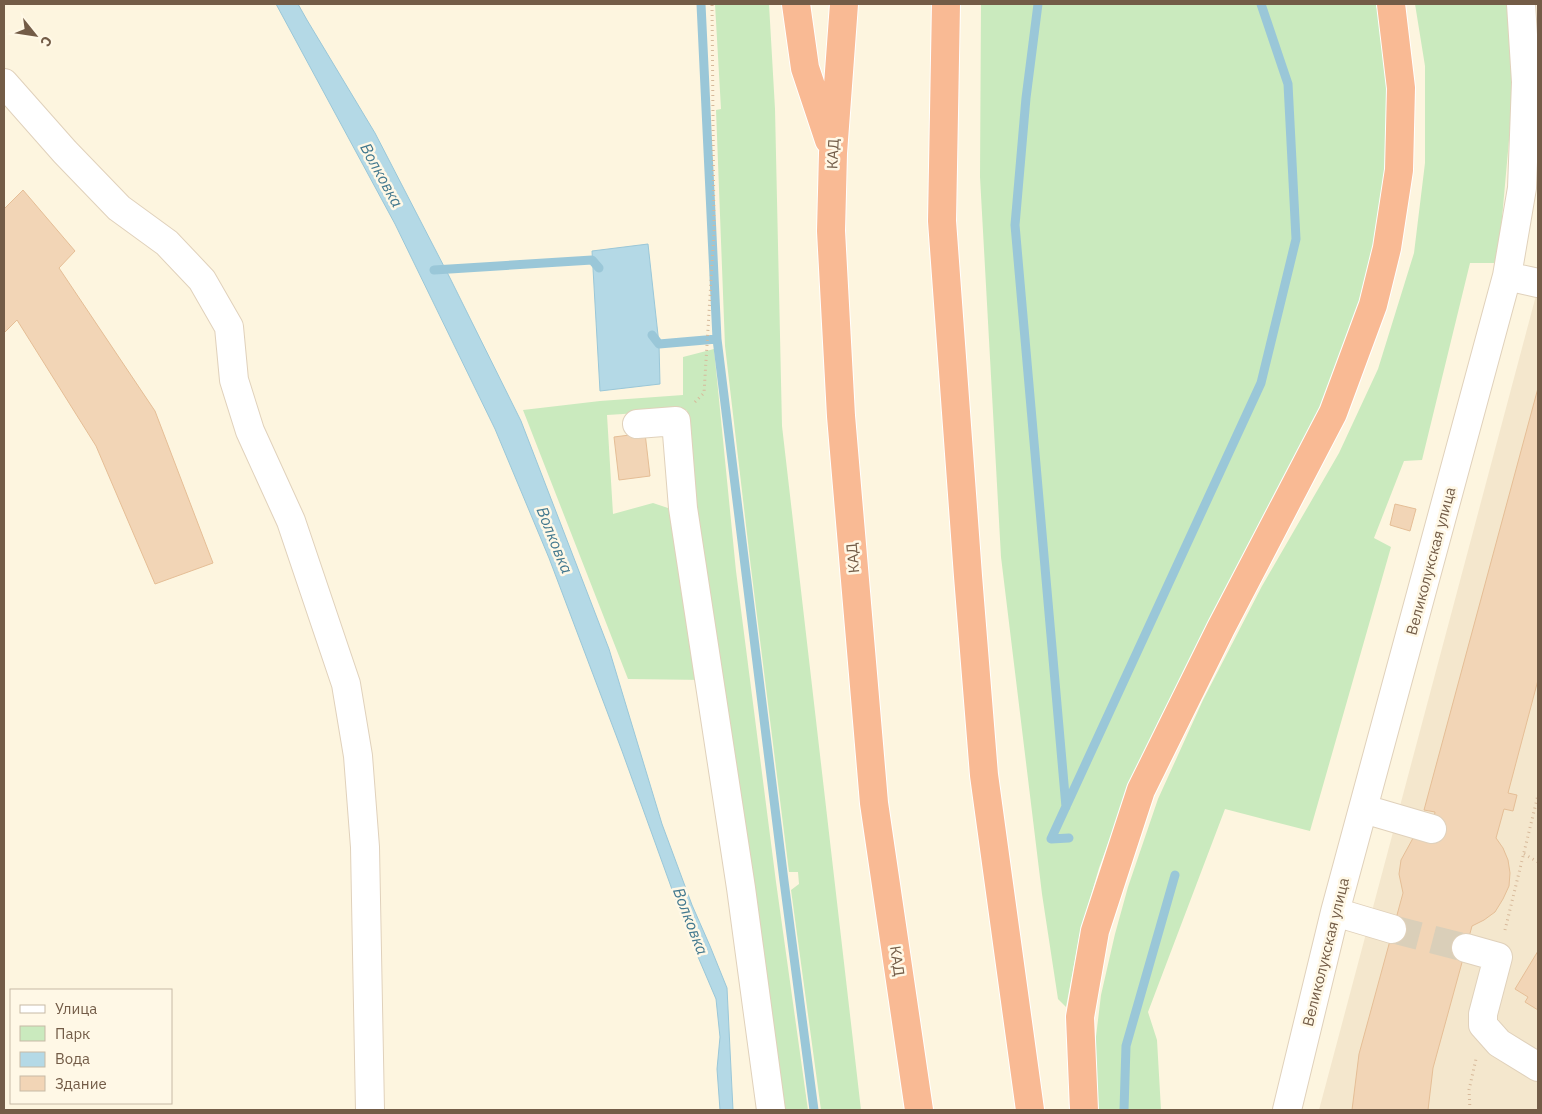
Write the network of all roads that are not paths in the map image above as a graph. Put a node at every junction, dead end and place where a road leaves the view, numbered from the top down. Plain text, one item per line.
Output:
1 (796, 4) edge
2 (844, 4) edge
3 (946, 4) edge
4 (1391, 4) edge
5 (1521, 4) edge
6 (4, 84) edge
7 (833, 153) junction
8 (1530, 189) edge
9 (1508, 276) junction
10 (1538, 283) edge
11 (637, 424) dead end
12 (1364, 810) junction
13 (1432, 829) dead end
14 (1335, 912) junction
15 (1392, 929) tunnel mouth
16 (1466, 948) tunnel mouth
17 (1538, 1067) edge
18 (370, 1110) edge
19 (771, 1110) edge
20 (919, 1110) edge
21 (1030, 1110) edge
22 (1084, 1110) edge
23 (1287, 1110) edge

1 - 7 highway
2 - 7 highway, КАД
3 - 21 highway
4 - 22 highway
5 - 8 street, Великолукская улица
6 - 18 street
7 - 20 highway, КАД
8 - 9 street, Великолукская улица
9 - 10 street
9 - 12 street, Великолукская улица
11 - 19 street
12 - 13 street
12 - 14 street, Великолукская улица
14 - 15 street
14 - 23 street, Великолукская улица
16 - 17 street

